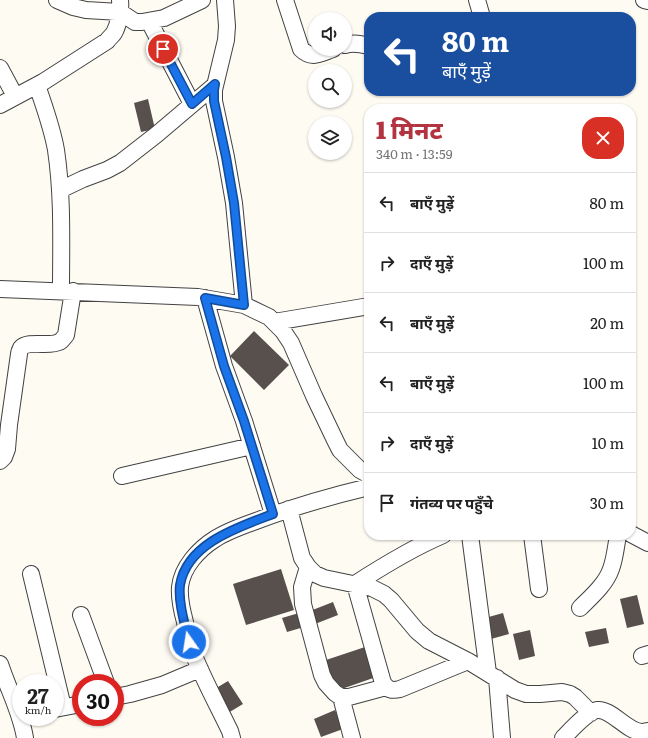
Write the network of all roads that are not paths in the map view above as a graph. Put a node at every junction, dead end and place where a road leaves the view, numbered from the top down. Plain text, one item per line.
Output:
1 (57, 0) edge
2 (202, 0) edge
3 (225, 0) edge
4 (285, 0) edge
5 (477, 0) edge
6 (644, 0) edge
7 (648, 1) edge
8 (120, 6) edge
9 (481, 12) edge
10 (149, 21) junction
11 (352, 44) edge
12 (364, 45) edge
13 (308, 54) edge
14 (0, 68) edge
15 (215, 84) junction
16 (37, 85) junction
17 (15, 96) junction
18 (192, 104) junction
19 (0, 105) edge
20 (60, 190) junction
21 (0, 289) edge
22 (67, 291) junction
23 (205, 298) junction
24 (244, 305) junction
25 (364, 307) edge
26 (274, 322) junction
27 (6, 397) edge
28 (252, 446) junction
29 (0, 461) edge
30 (364, 472) edge
31 (122, 476) dead end
32 (364, 488) edge
33 (289, 509) junction
34 (273, 514) junction
35 (636, 537) edge
36 (432, 540) edge
37 (471, 540) edge
38 (533, 540) edge
39 (617, 540) edge
40 (648, 543) edge
41 (308, 567) junction
42 (31, 574) dead end
43 (355, 584) junction
44 (539, 589) dead end
45 (580, 608) dead end
46 (81, 615) dead end
47 (468, 661) junction
48 (0, 664) edge
49 (200, 669) junction
50 (52, 674) edge
51 (103, 674) edge
52 (492, 676) junction
53 (386, 687) junction
54 (12, 695) edge
55 (124, 695) edge
56 (341, 697) junction
57 (591, 713) junction
58 (23, 726) edge
59 (648, 731) edge
60 (25, 738) edge
61 (232, 738) edge
62 (352, 738) edge
63 (502, 738) edge
64 (563, 738) edge

1 - 8 street
2 - 10 street
3 - 15 street
4 - 13 street
5 - 9 street
6 - 7 street
8 - 10 street
8 - 16 street
10 - 18 street
11 - 12 street
14 - 17 street
15 - 18 street
15 - 24 street
16 - 17 street
16 - 20 street
17 - 19 street
18 - 20 street
20 - 22 street
21 - 22 street
22 - 23 street
22 - 27 street
23 - 24 street
23 - 28 street
24 - 26 street
25 - 26 street
26 - 30 street
27 - 29 street
28 - 31 street
28 - 34 street
32 - 33 street
33 - 34 street
33 - 41 street
34 - 49 street
35 - 40 street
36 - 43 street
37 - 52 street
38 - 44 street
39 - 45 street
41 - 43 street
41 - 56 street
42 - 50 street
43 - 47 street
43 - 53 street
46 - 51 street
47 - 52 street
47 - 53 street
48 - 54 street
49 - 55 street
49 - 61 street
52 - 57 street
52 - 63 street
53 - 56 street
56 - 62 street
57 - 59 street
57 - 64 street
58 - 60 street

